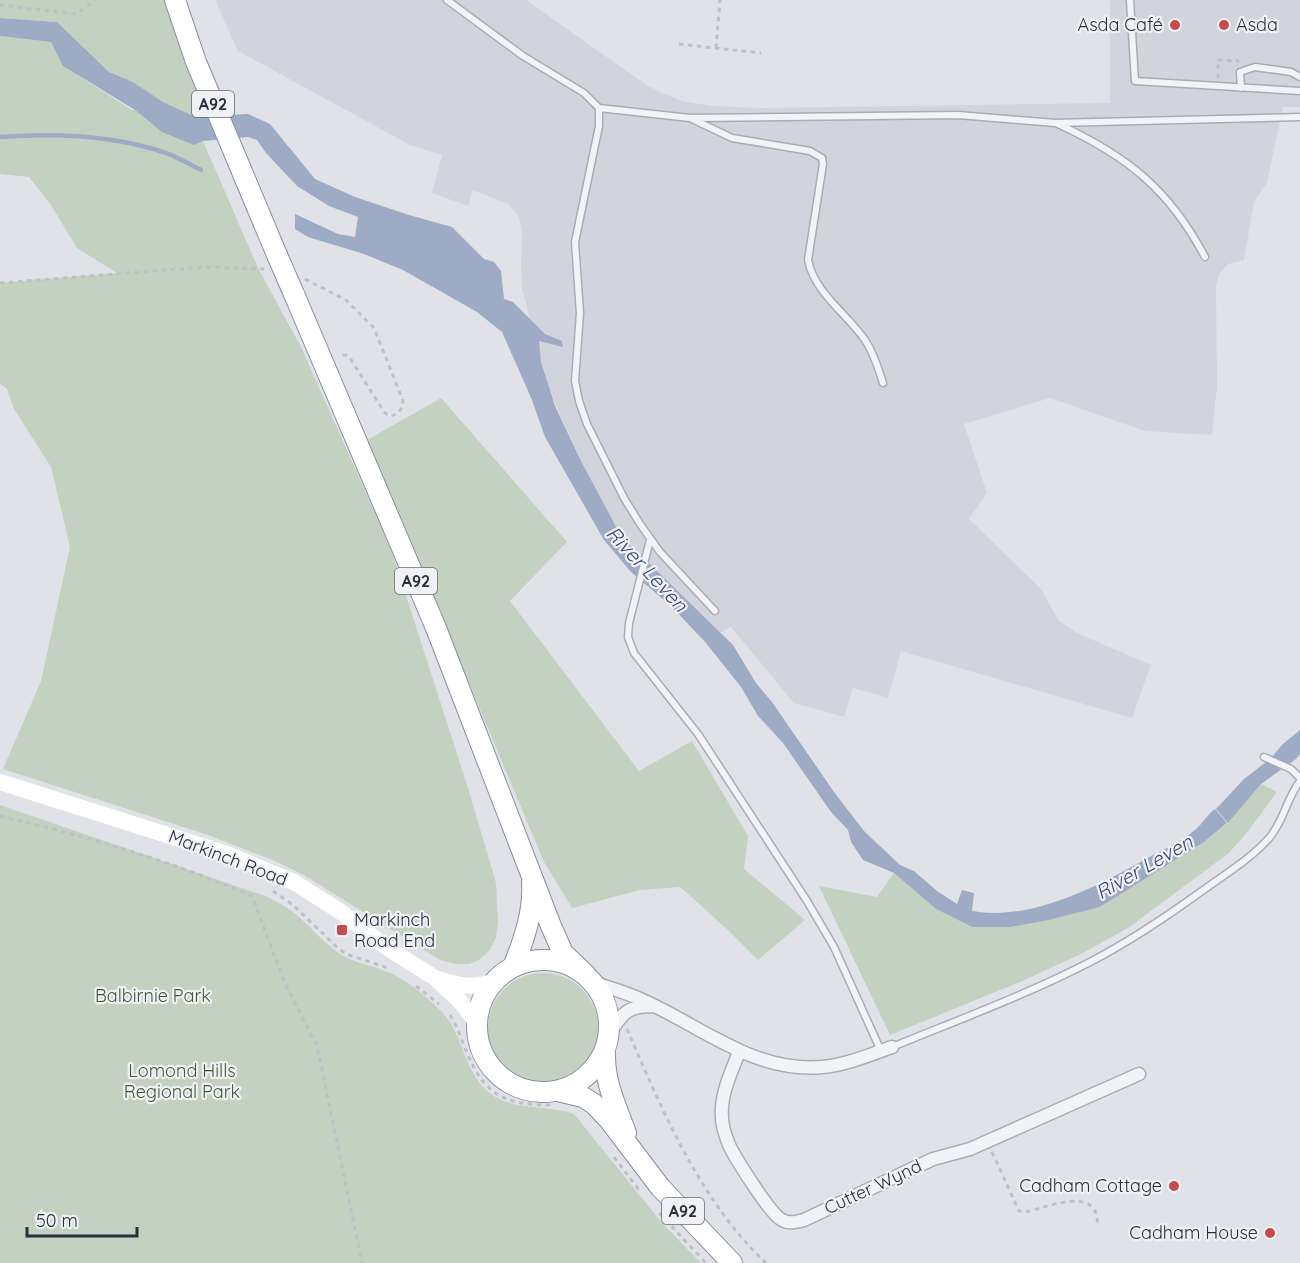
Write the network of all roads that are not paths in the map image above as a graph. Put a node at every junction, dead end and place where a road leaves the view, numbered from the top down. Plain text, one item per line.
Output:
1 (175, 0) edge
2 (447, 0) edge
3 (1130, 0) edge
4 (1300, 77) edge
5 (1240, 88) junction
6 (1300, 91) edge
7 (599, 108) junction
8 (1300, 117) edge
9 (690, 118) junction
10 (1055, 123) junction
11 (1205, 257) dead end
12 (883, 383) dead end
13 (650, 540) junction
14 (715, 611) dead end
15 (1264, 757) dead end
16 (1300, 780) edge
17 (0, 782) edge
18 (532, 872) junction
19 (513, 967) junction
20 (435, 978) junction
21 (590, 978) junction
22 (494, 981) junction
23 (655, 1006) junction
24 (477, 1023) junction
25 (612, 1039) junction
26 (886, 1049) junction
27 (739, 1052) junction
28 (1139, 1074) dead end
29 (557, 1098) junction
30 (637, 1157) junction
31 (732, 1263) edge

1 - 18 highway, A92, bridge
2 - 7 lane
3 - 5 lane
4 - 5 lane
5 - 6 lane
7 - 9 lane
7 - 13 lane
8 - 10 lane
9 - 10 lane
9 - 12 lane
10 - 11 lane
13 - 14 lane
13 - 26 lane
15 - 16 lane
16 - 26 lane
17 - 20 main road, Markinch Road
18 - 19 highway, A92
18 - 21 highway, A92
19 - 21 highway, A92
19 - 22 highway, A92
20 - 22 main road, Markinch Road
20 - 24 main road, Markinch Road
21 - 23 street
21 - 25 highway, A92
22 - 24 highway, A92
23 - 25 street
23 - 27 street
24 - 29 highway, A92
25 - 29 highway, A92
25 - 30 highway, A92
26 - 27 street
27 - 28 street, Cutter Wynd
29 - 30 highway, A92
30 - 31 highway, A92

